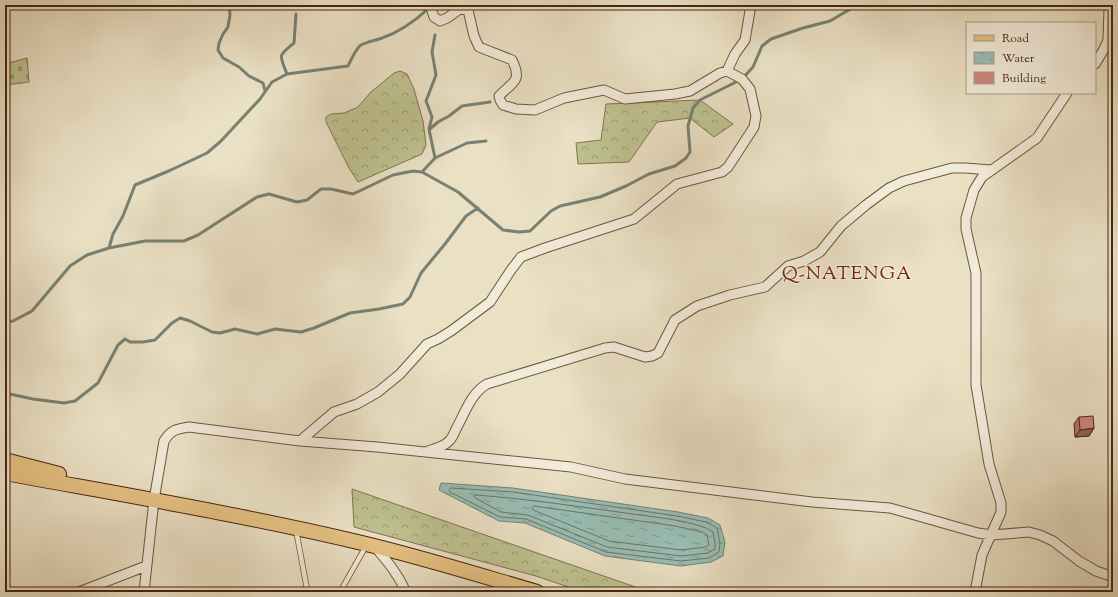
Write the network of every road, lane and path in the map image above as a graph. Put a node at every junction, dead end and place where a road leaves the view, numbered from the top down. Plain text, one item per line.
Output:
1 (430, 5) edge
2 (752, 5) edge
3 (1111, 5) edge
4 (1096, 62) edge
5 (727, 71) junction
6 (1066, 94) edge
7 (992, 170) junction
8 (300, 441) junction
9 (427, 452) junction
10 (5, 460) edge
11 (5, 473) edge
12 (154, 500) junction
13 (296, 528) junction
14 (992, 535) junction
15 (371, 545) junction
16 (146, 566) junction
17 (1113, 577) edge
18 (512, 589) edge
19 (80, 592) edge
20 (144, 592) edge
21 (309, 592) edge
22 (340, 592) edge
23 (406, 592) edge
24 (537, 592) edge
25 (975, 592) edge

1 - 5 street
2 - 5 street
3 - 4 street
5 - 8 street
6 - 7 street
7 - 9 street
7 - 14 street
8 - 9 street
8 - 12 street
9 - 14 street
10 - 12 main road
11 - 12 main road
12 - 13 main road
12 - 16 street
13 - 15 main road
13 - 21 lane
14 - 17 street
14 - 25 street
15 - 18 main road
15 - 22 lane
15 - 23 street
16 - 19 street
16 - 20 street
18 - 24 main road

